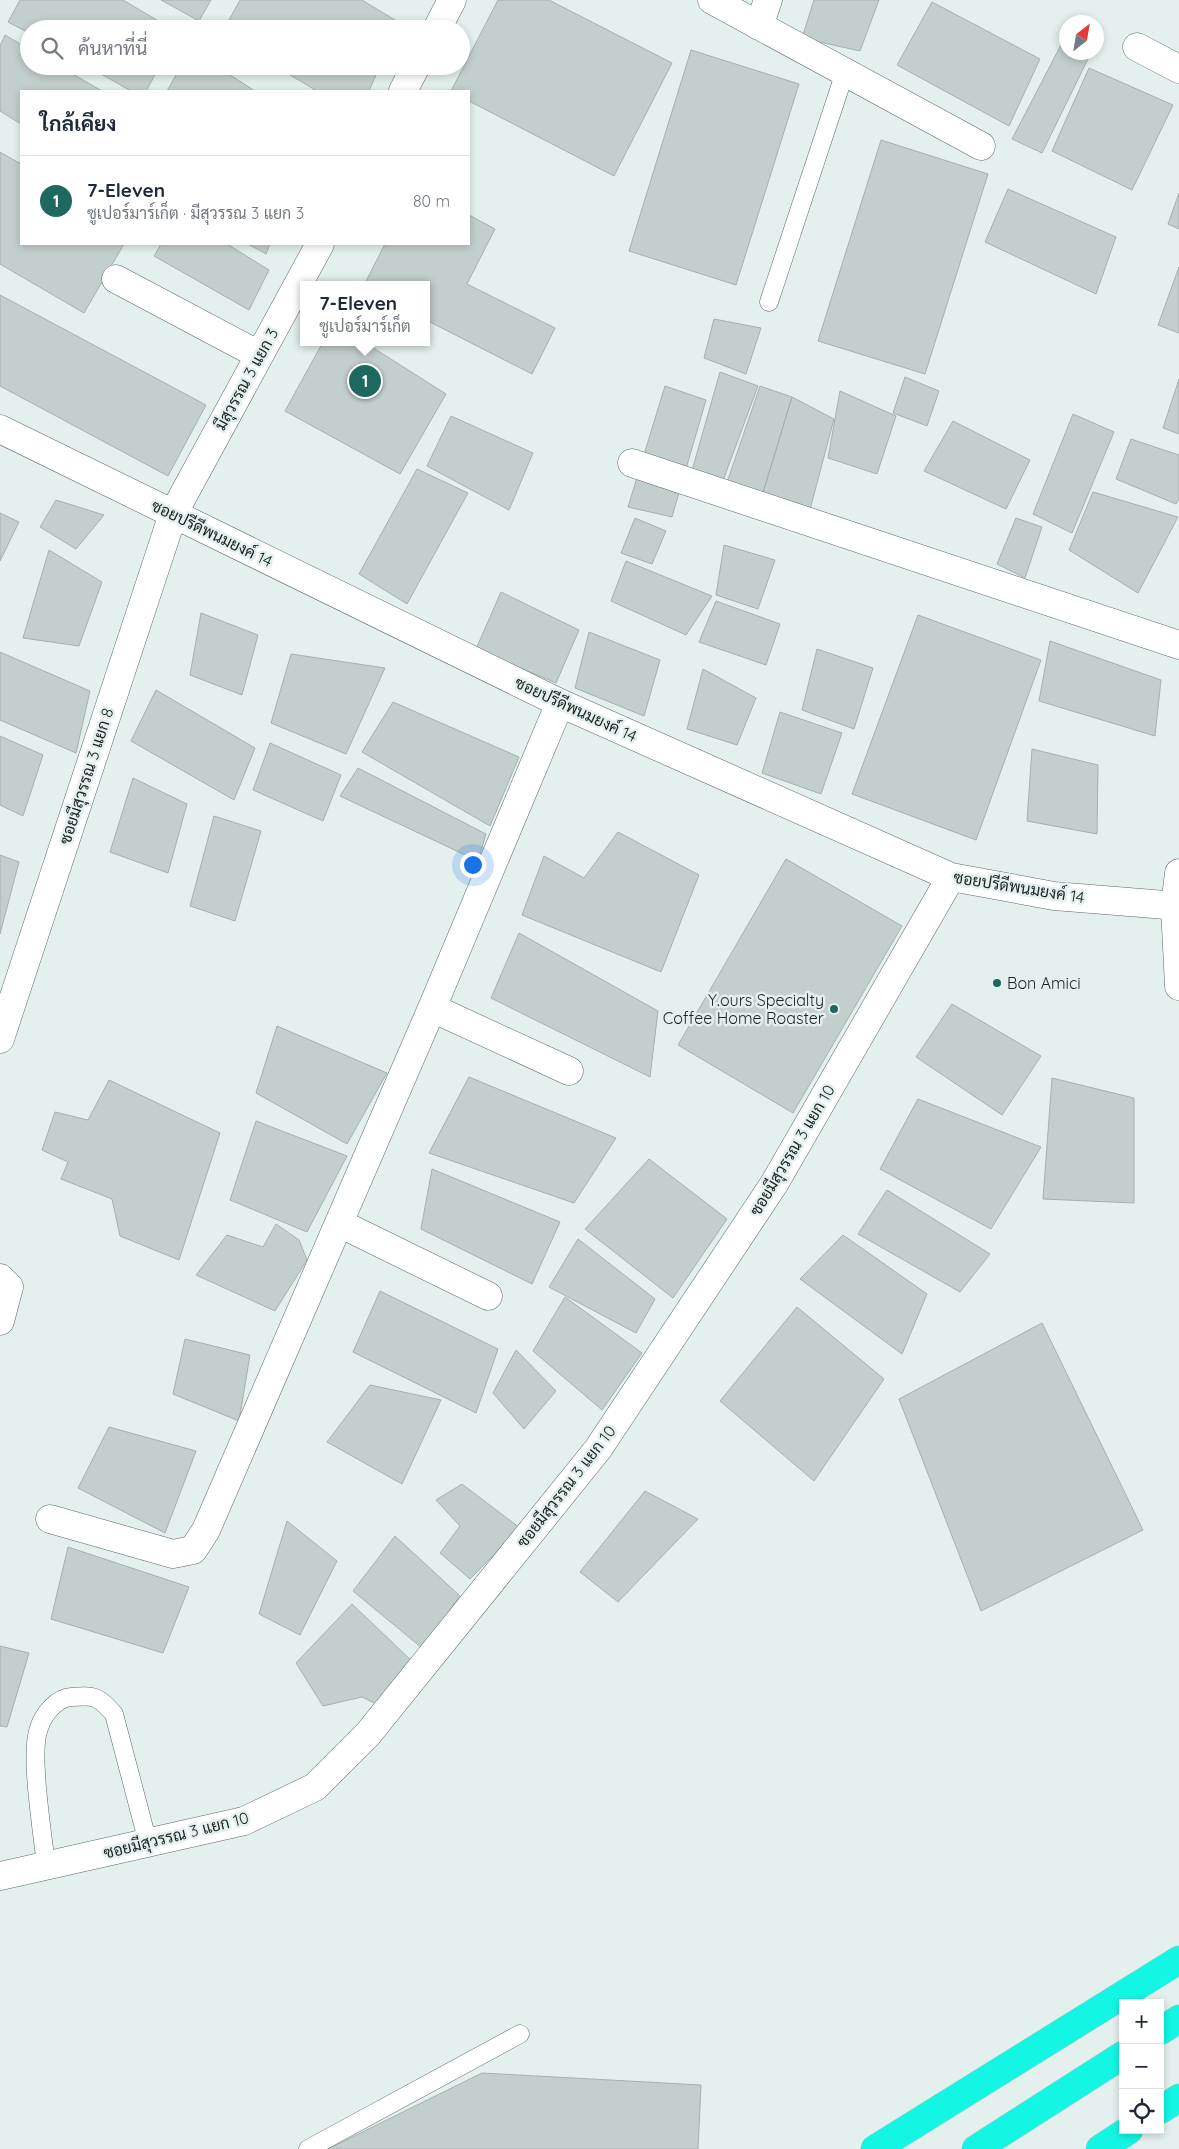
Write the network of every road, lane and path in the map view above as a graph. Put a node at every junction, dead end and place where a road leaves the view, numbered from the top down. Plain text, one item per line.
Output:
1 (452, 0) edge
2 (712, 0) edge
3 (768, 0) edge
4 (442, 20) edge
5 (760, 26) junction
6 (1136, 47) dead end
7 (1179, 69) edge
8 (845, 72) junction
9 (411, 75) edge
10 (404, 90) edge
11 (981, 146) dead end
12 (319, 245) edge
13 (116, 279) dead end
14 (768, 302) dead end
15 (259, 355) junction
16 (0, 429) edge
17 (632, 464) dead end
18 (173, 514) junction
19 (1179, 645) edge
20 (560, 703) junction
21 (1179, 873) edge
22 (951, 877) junction
23 (1177, 906) edge
24 (1179, 986) edge
25 (432, 1008) junction
26 (0, 1039) edge
27 (569, 1071) dead end
28 (339, 1223) junction
29 (0, 1278) edge
30 (488, 1296) dead end
31 (0, 1320) edge
32 (50, 1519) dead end
33 (148, 1843) junction
34 (46, 1866) junction
35 (0, 1876) edge
36 (1179, 1960) edge
37 (1179, 2019) edge
38 (1164, 2028) edge
39 (520, 2034) dead end
40 (1119, 2058) edge
41 (1179, 2098) edge
42 (1164, 2107) edge
43 (1123, 2134) edge
44 (308, 2149) edge
45 (875, 2149) edge
46 (976, 2149) edge
47 (1100, 2149) edge

1 - 4 street
2 - 5 street
3 - 5 street
5 - 8 street
6 - 7 street
8 - 11 street
8 - 14 lane
9 - 10 street
12 - 15 street, มีสุวรรณ 3 แยก 3
13 - 15 street
15 - 18 street, มีสุวรรณ 3 แยก 3
16 - 18 street, ซอยปรีดีพนมยงค์ 14
17 - 19 street
18 - 20 street, ซอยปรีดีพนมยงค์ 14
18 - 26 street, ซอยมีสุวรรณ 3 แยก 8
20 - 22 street, ซอยปรีดีพนมยงค์ 14
20 - 25 street
21 - 23 street
22 - 23 street, ซอยปรีดีพนมยงค์ 14
22 - 33 street, ซอยมีสุวรรณ 3 แยก 10
23 - 24 street
25 - 27 street
25 - 28 street
28 - 30 street
28 - 32 street
29 - 31 street
33 - 34 street, ซอยมีสุวรรณ 3 แยก 10
33 - 34 lane
34 - 35 street, ซอยมีสุวรรณ 3 แยก 10
36 - 45 highway
37 - 38 highway
39 - 44 lane
40 - 46 highway
41 - 42 highway
43 - 47 highway

